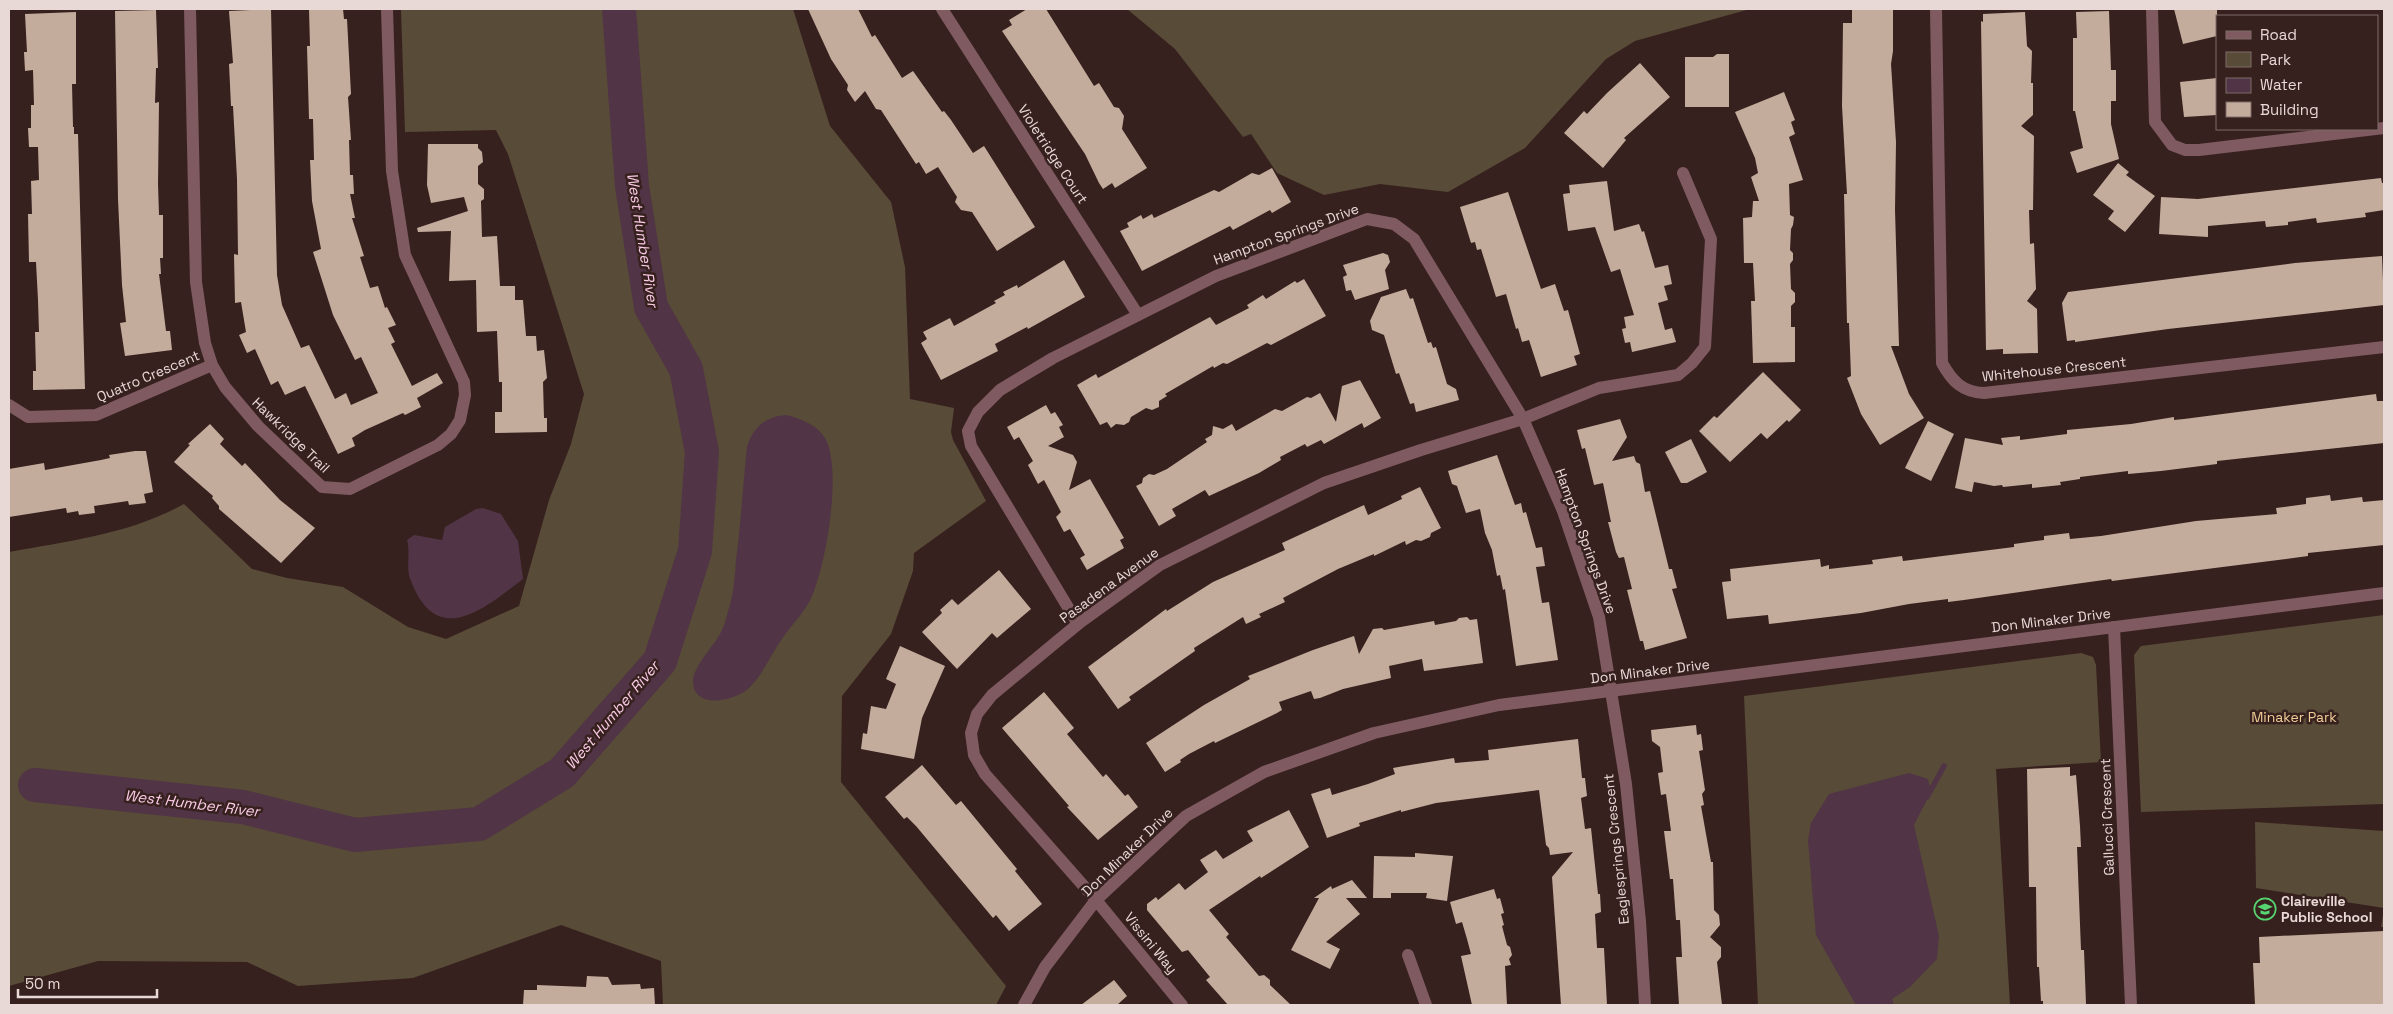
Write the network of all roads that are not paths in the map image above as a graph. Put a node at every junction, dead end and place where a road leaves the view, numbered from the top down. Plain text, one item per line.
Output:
1 (190, 9) edge
2 (387, 9) edge
3 (942, 9) edge
4 (1936, 9) edge
5 (2152, 9) edge
6 (2367, 130) edge
7 (1683, 173) dead end
8 (1138, 315) junction
9 (2384, 347) edge
10 (212, 365) junction
11 (9, 405) edge
12 (1524, 419) junction
13 (2384, 592) edge
14 (1078, 624) junction
15 (2114, 627) junction
16 (1611, 691) junction
17 (1096, 900) junction
18 (1408, 955) dead end
19 (1024, 1005) edge
20 (1182, 1005) edge
21 (1426, 1005) edge
22 (1645, 1005) edge
23 (2131, 1005) edge

1 - 10 street, Hawkridge Trail
2 - 10 street, Hawkridge Trail
3 - 8 street, Violetridge Court
4 - 9 street, Whitehouse Crescent
5 - 6 street
7 - 12 street, Pasadena Avenue
8 - 12 street, Hampton Springs Drive
8 - 14 street, Hampton Springs Drive
10 - 11 street, Quatro Crescent
12 - 14 street, Pasadena Avenue
12 - 16 street, Hampton Springs Drive
13 - 15 street, Don Minaker Drive
14 - 17 street, Pasadena Avenue
15 - 16 street, Don Minaker Drive
15 - 23 street, Gallucci Crescent
16 - 17 street, Don Minaker Drive
16 - 22 street, Eaglesprings Crescent
17 - 19 street, Don Minaker Drive
17 - 20 street, Vissini Way
18 - 21 street

